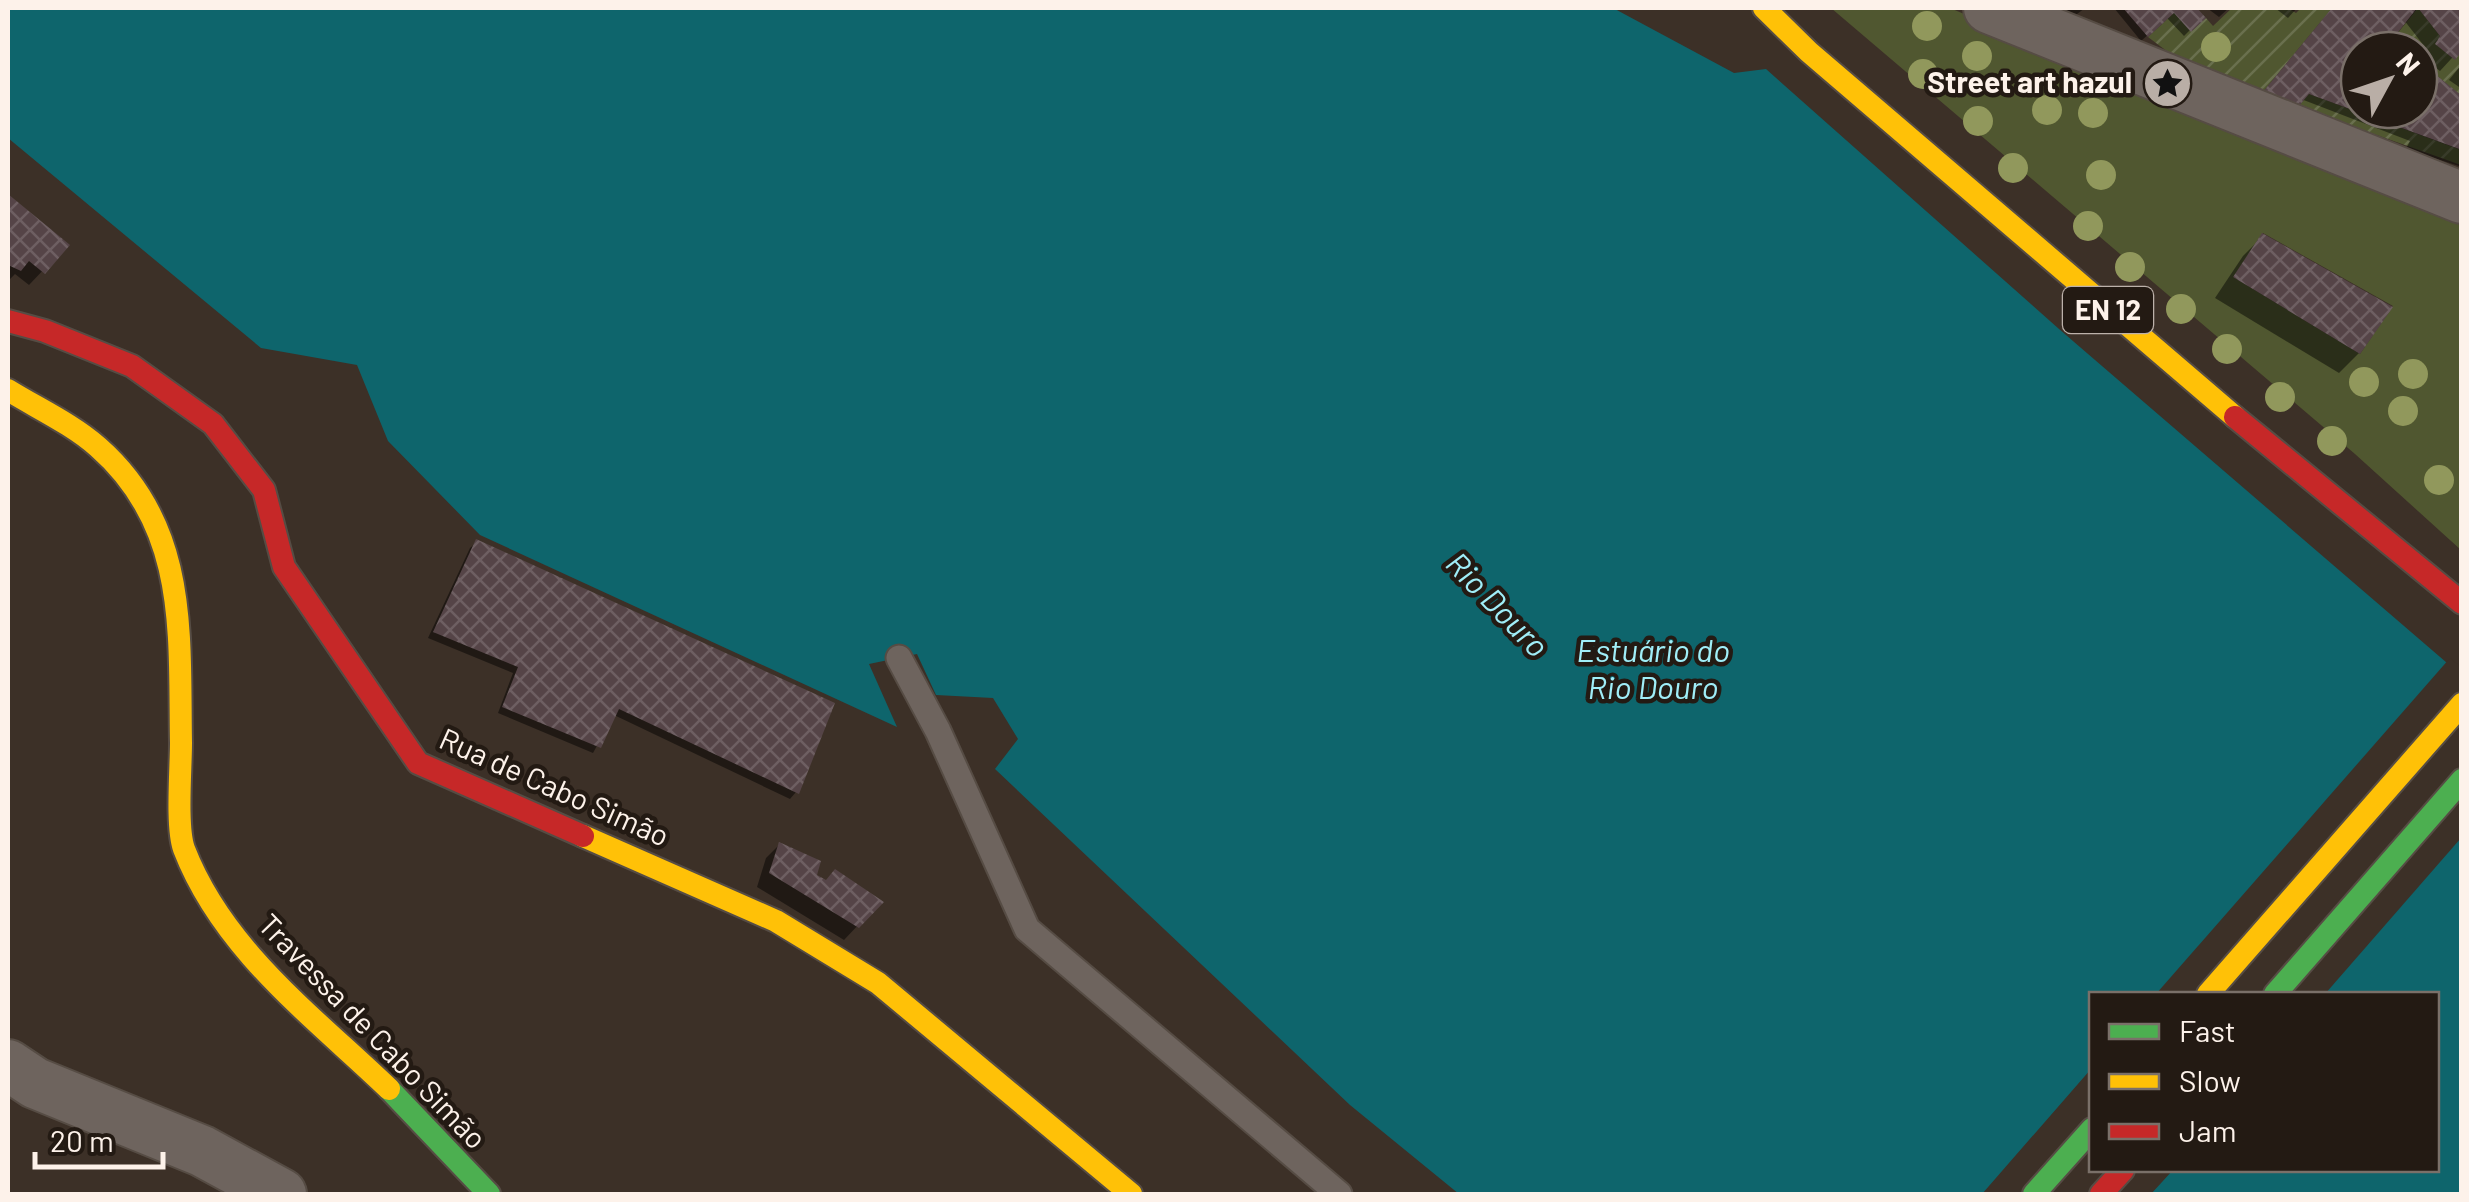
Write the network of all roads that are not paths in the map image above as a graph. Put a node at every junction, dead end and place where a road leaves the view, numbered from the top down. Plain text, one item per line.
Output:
1 (1764, 8) edge
2 (1989, 8) edge
3 (2462, 198) edge
4 (8, 321) edge
5 (8, 390) edge
6 (2462, 603) edge
7 (899, 658) dead end
8 (2462, 704) edge
9 (2462, 780) edge
10 (2210, 992) edge
11 (2277, 992) edge
12 (8, 1065) edge
13 (2089, 1132) edge
14 (2121, 1172) edge
15 (281, 1194) edge
16 (489, 1194) edge
17 (1130, 1194) edge
18 (1338, 1194) edge
19 (2034, 1194) edge
20 (2101, 1194) edge

1 - 6 street, EN 12
2 - 3 street
4 - 17 street, Rua de Cabo Simão
5 - 16 street, Travessa de Cabo Simão
7 - 18 lane
8 - 10 street
9 - 11 street
12 - 15 street
13 - 19 street
14 - 20 street

